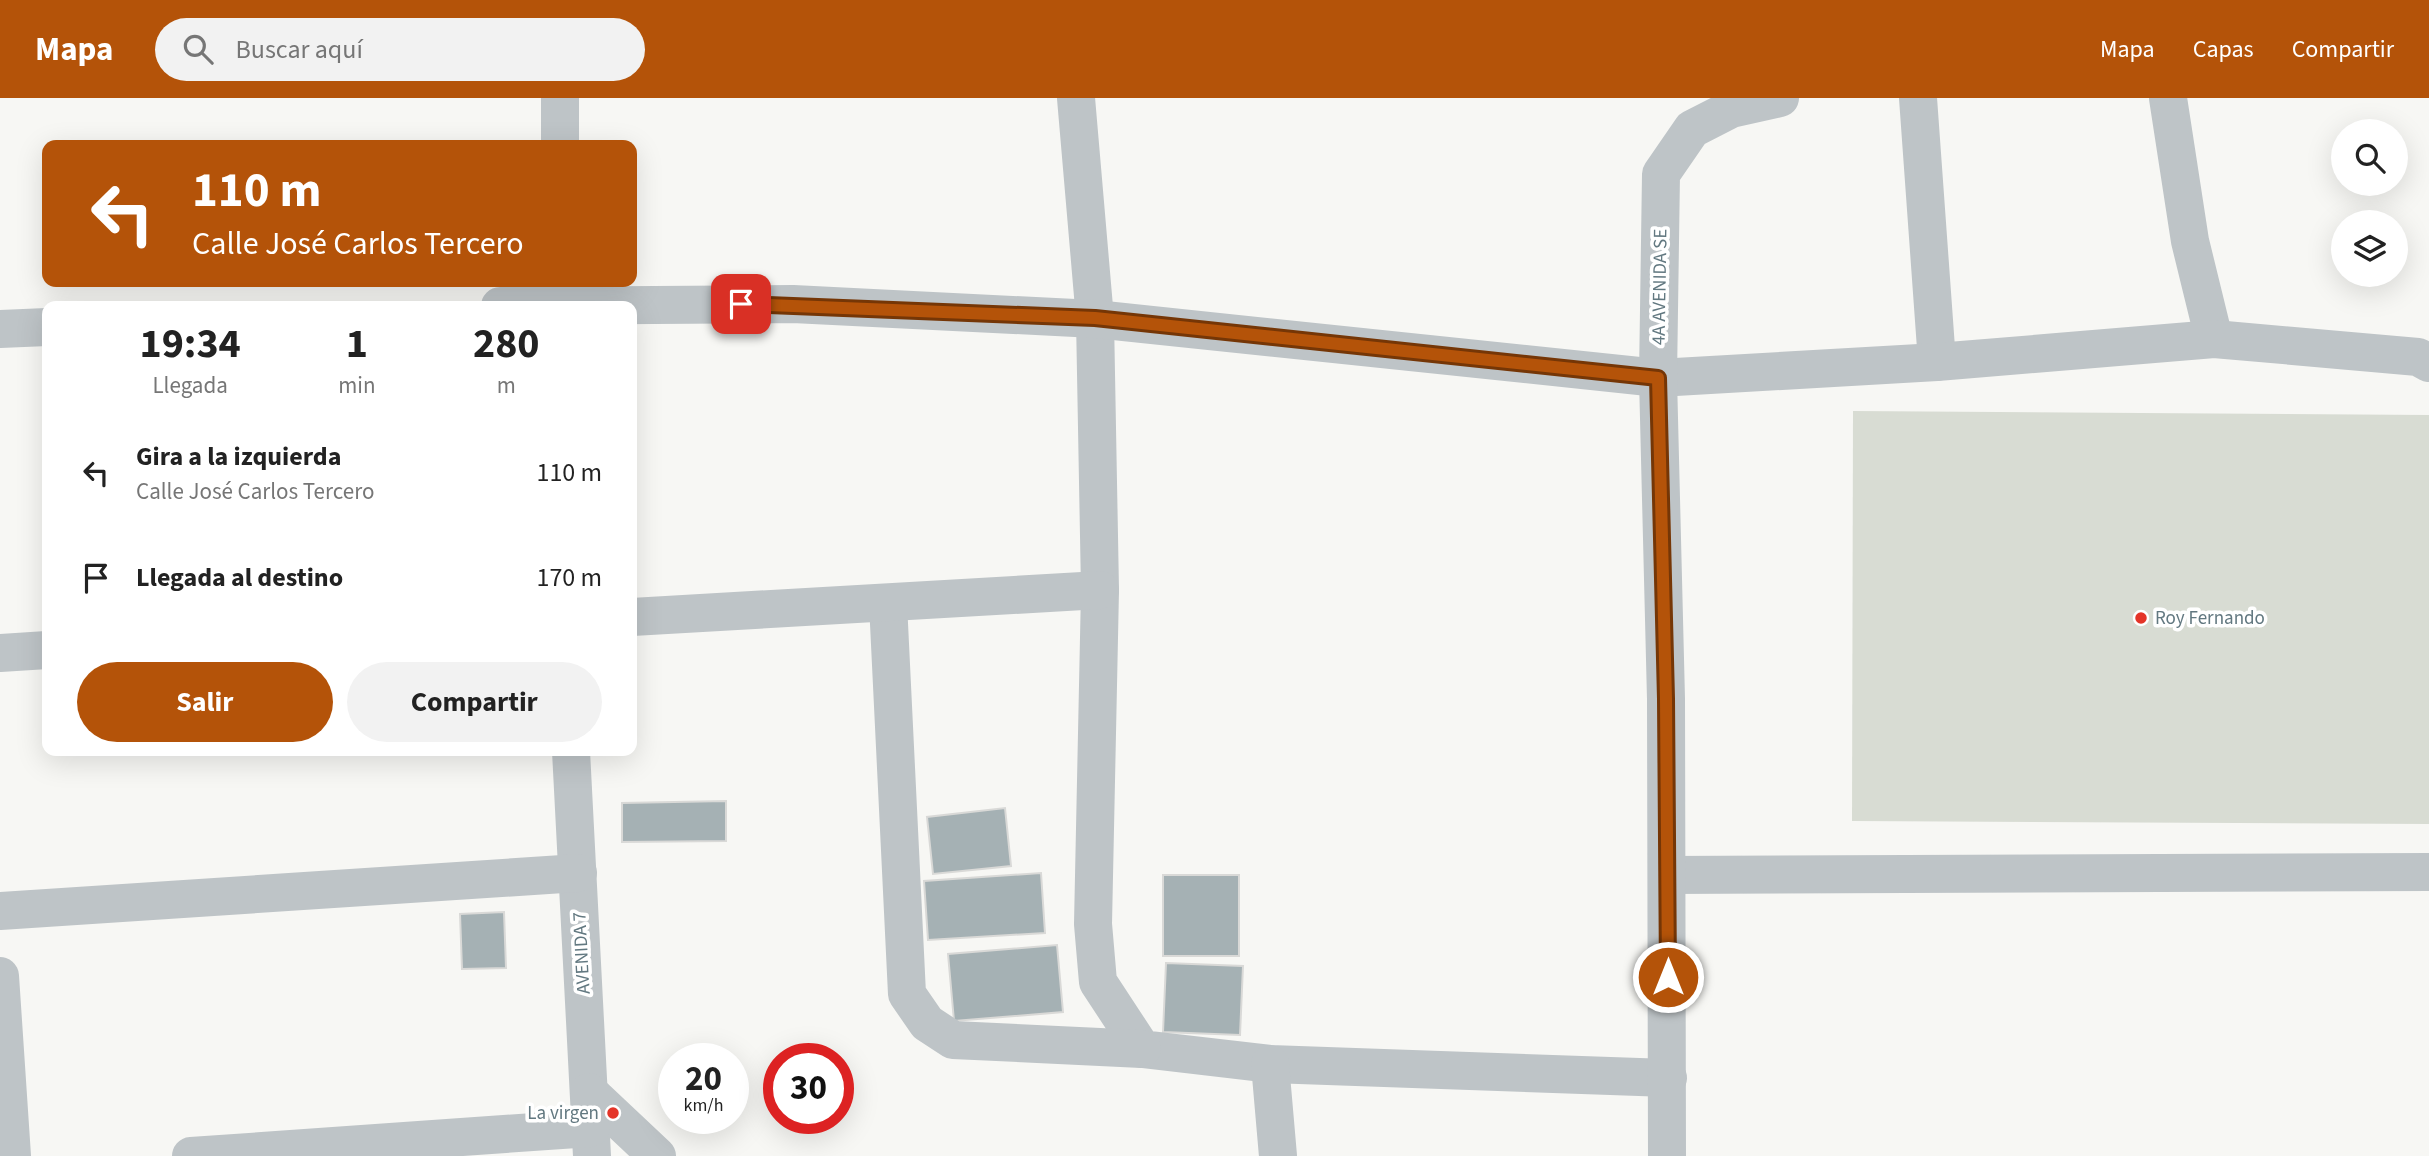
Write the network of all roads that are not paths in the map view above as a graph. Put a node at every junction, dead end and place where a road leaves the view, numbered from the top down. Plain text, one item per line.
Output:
1 (560, 98) edge
2 (1076, 98) edge
3 (1780, 98) edge
4 (1918, 98) edge
5 (2168, 98) edge
6 (560, 140) edge
7 (560, 297) edge
8 (533, 301) edge
9 (1095, 318) junction
10 (42, 327) edge
11 (0, 329) edge
12 (2214, 339) junction
13 (1937, 362) junction
14 (2429, 363) edge
15 (1658, 378) junction
16 (1100, 590) junction
17 (888, 603) junction
18 (637, 617) edge
19 (42, 650) edge
20 (0, 653) edge
21 (571, 756) edge
22 (2429, 872) edge
23 (578, 873) junction
24 (1667, 875) junction
25 (0, 911) edge
26 (0, 976) edge
27 (1142, 1049) junction
28 (1270, 1064) junction
29 (1668, 1078) junction
30 (591, 1125) edge
31 (12, 1156) edge
32 (191, 1156) edge
33 (657, 1156) edge
34 (1278, 1156) edge
35 (1667, 1156) edge

1 - 6 street
2 - 9 street
3 - 15 street, 4A AVENIDA SE
4 - 13 street
5 - 12 street
7 - 8 street
7 - 9 street
9 - 15 street
9 - 16 street
10 - 11 street
12 - 13 street
12 - 14 street
13 - 15 street
15 - 24 street, 4A AVENIDA SE
16 - 17 street
16 - 27 street
17 - 18 street
17 - 27 street
19 - 20 street
21 - 23 street, AVENIDA 7
22 - 24 street
23 - 25 street
23 - 30 street, AVENIDA 7
24 - 29 street, 4A AVENIDA SE
26 - 31 street
27 - 28 street
28 - 29 street
28 - 34 street
29 - 35 street, 4A AVENIDA SE
30 - 32 street
30 - 33 street

